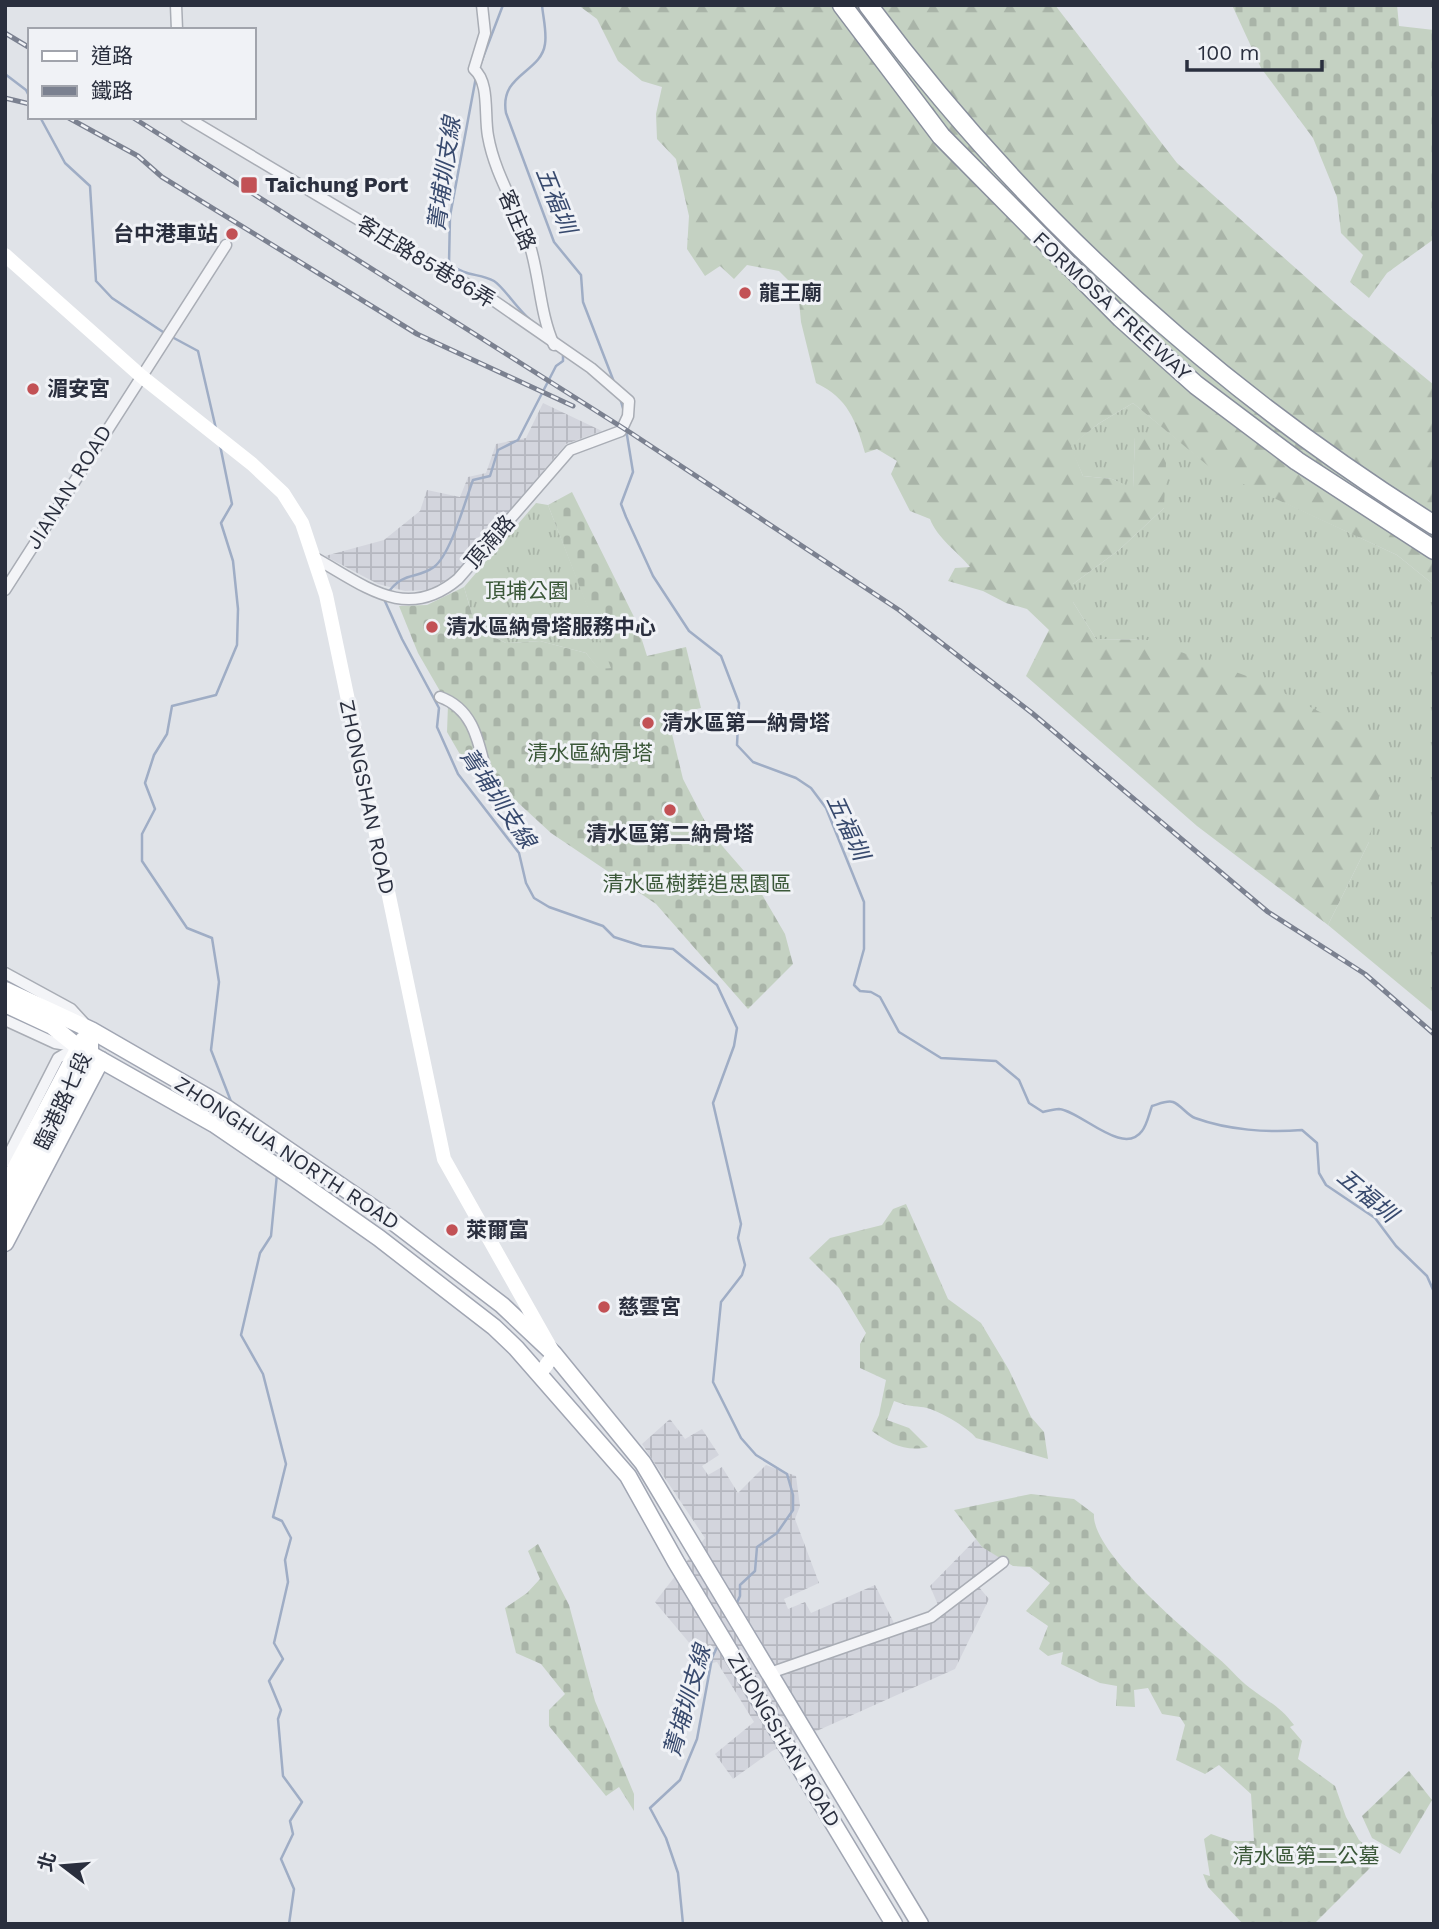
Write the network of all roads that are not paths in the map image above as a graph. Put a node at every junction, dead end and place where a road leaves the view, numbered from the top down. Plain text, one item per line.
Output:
1 (176, 5) edge
2 (482, 5) edge
3 (842, 5) edge
4 (868, 5) edge
5 (177, 28) edge
6 (189, 119) edge
7 (226, 246) dead end
8 (5, 255) edge
9 (5, 268) edge
10 (70, 314) junction
11 (554, 346) junction
12 (141, 376) junction
13 (1434, 526) edge
14 (1434, 550) edge
15 (315, 558) junction
16 (5, 590) edge
17 (440, 697) dead end
18 (488, 780) dead end
19 (5, 972) edge
20 (5, 990) edge
21 (5, 1004) edge
22 (5, 1020) edge
23 (91, 1030) junction
24 (90, 1053) junction
25 (5, 1162) edge
26 (5, 1188) edge
27 (5, 1217) edge
28 (5, 1243) edge
29 (554, 1354) junction
30 (540, 1374) junction
31 (1003, 1562) dead end
32 (770, 1673) junction
33 (894, 1924) edge
34 (920, 1924) edge

1 - 5 street
2 - 11 street, 客庄路
3 - 14 highway, FORMOSA FREEWAY
4 - 13 highway, FORMOSA FREEWAY
6 - 11 street, 客庄路85巷86弄
7 - 12 street, JIANAN ROAD
8 - 10 street
9 - 10 street
10 - 12 street, ZHONGSHAN ROAD
11 - 15 street, 頂湳路
12 - 15 street, ZHONGSHAN ROAD
12 - 16 street, JIANAN ROAD
15 - 29 street, ZHONGSHAN ROAD
17 - 18 street
19 - 23 street, ZHONGHUA NORTH ROAD
20 - 23 main road
21 - 24 main road
22 - 24 street, ZHONGHUA NORTH ROAD
23 - 24 main road, 臨港路七段
23 - 29 main road, ZHONGHUA NORTH ROAD
24 - 25 street
24 - 26 main road, 臨港路七段
24 - 27 main road, 臨港路七段
24 - 28 main road, 臨港路七段
24 - 30 main road, ZHONGHUA NORTH ROAD
29 - 30 street
29 - 32 main road, ZHONGSHAN ROAD
30 - 33 main road, ZHONGSHAN ROAD
31 - 32 street
32 - 34 main road, ZHONGSHAN ROAD

